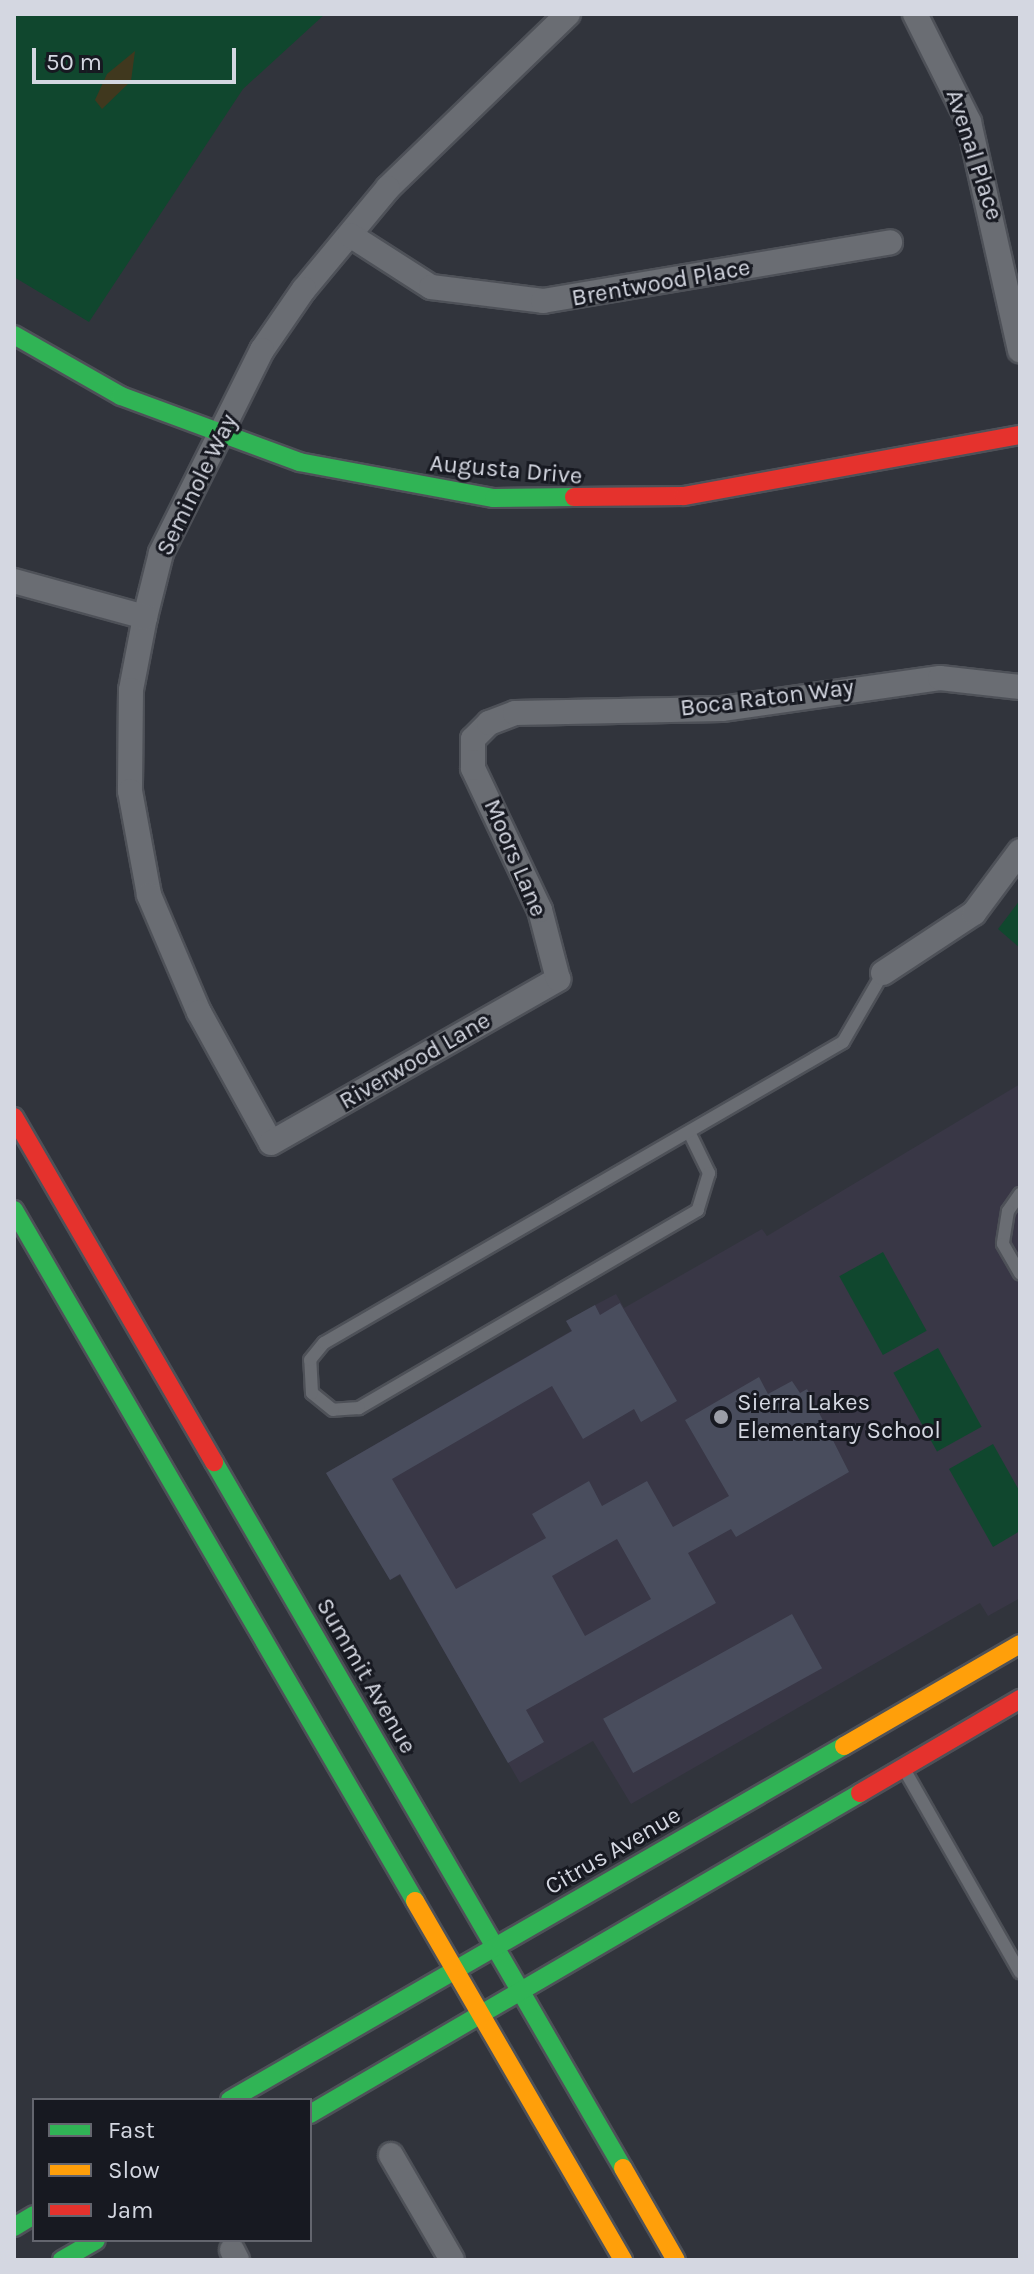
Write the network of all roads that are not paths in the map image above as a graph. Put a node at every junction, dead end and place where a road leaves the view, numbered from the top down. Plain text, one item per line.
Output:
1 (568, 14) edge
2 (915, 14) edge
3 (1008, 217) edge
4 (350, 235) junction
5 (890, 242) dead end
6 (14, 335) edge
7 (1020, 350) edge
8 (221, 435) junction
9 (1020, 435) edge
10 (14, 581) edge
11 (145, 617) junction
12 (1020, 687) edge
13 (473, 739) joint
14 (1020, 851) edge
15 (883, 973) joint
16 (558, 979) joint
17 (14, 1117) edge
18 (689, 1132) junction
19 (271, 1143) joint
20 (1020, 1194) edge
21 (14, 1210) edge
22 (1020, 1273) edge
23 (1020, 1644) edge
24 (1020, 1699) edge
25 (903, 1767) junction
26 (495, 1946) junction
27 (456, 1969) junction
28 (1020, 1972) edge
29 (520, 1989) junction
30 (482, 2013) junction
31 (233, 2098) edge
32 (312, 2113) edge
33 (391, 2155) dead end
34 (32, 2216) edge
35 (14, 2227) edge
36 (93, 2242) edge
37 (62, 2260) edge
38 (452, 2260) edge
39 (623, 2260) edge
40 (676, 2260) edge

1 - 4 street, Seminole Way
2 - 3 street, Avenal Place
3 - 7 street, Avenal Place
4 - 5 street, Brentwood Place
4 - 8 street, Seminole Way
6 - 8 main road, Augusta Drive
8 - 9 main road, Augusta Drive
8 - 11 street, Seminole Way
10 - 11 street
11 - 19 street, Seminole Way
12 - 13 street, Boca Raton Way
13 - 16 street, Moors Lane
14 - 15 street
15 - 18 lane
16 - 19 street, Riverwood Lane
17 - 26 main road, Summit Avenue
18 - 18 lane
20 - 22 lane
21 - 27 main road
23 - 26 main road, Citrus Avenue
24 - 25 main road
25 - 28 lane
25 - 29 main road
26 - 27 main road, Citrus Avenue
26 - 29 main road, Summit Avenue
27 - 30 main road
27 - 31 main road, Citrus Avenue
29 - 30 main road
29 - 40 main road, Summit Avenue
30 - 32 main road
30 - 39 main road
33 - 38 street
34 - 35 main road
36 - 37 main road

